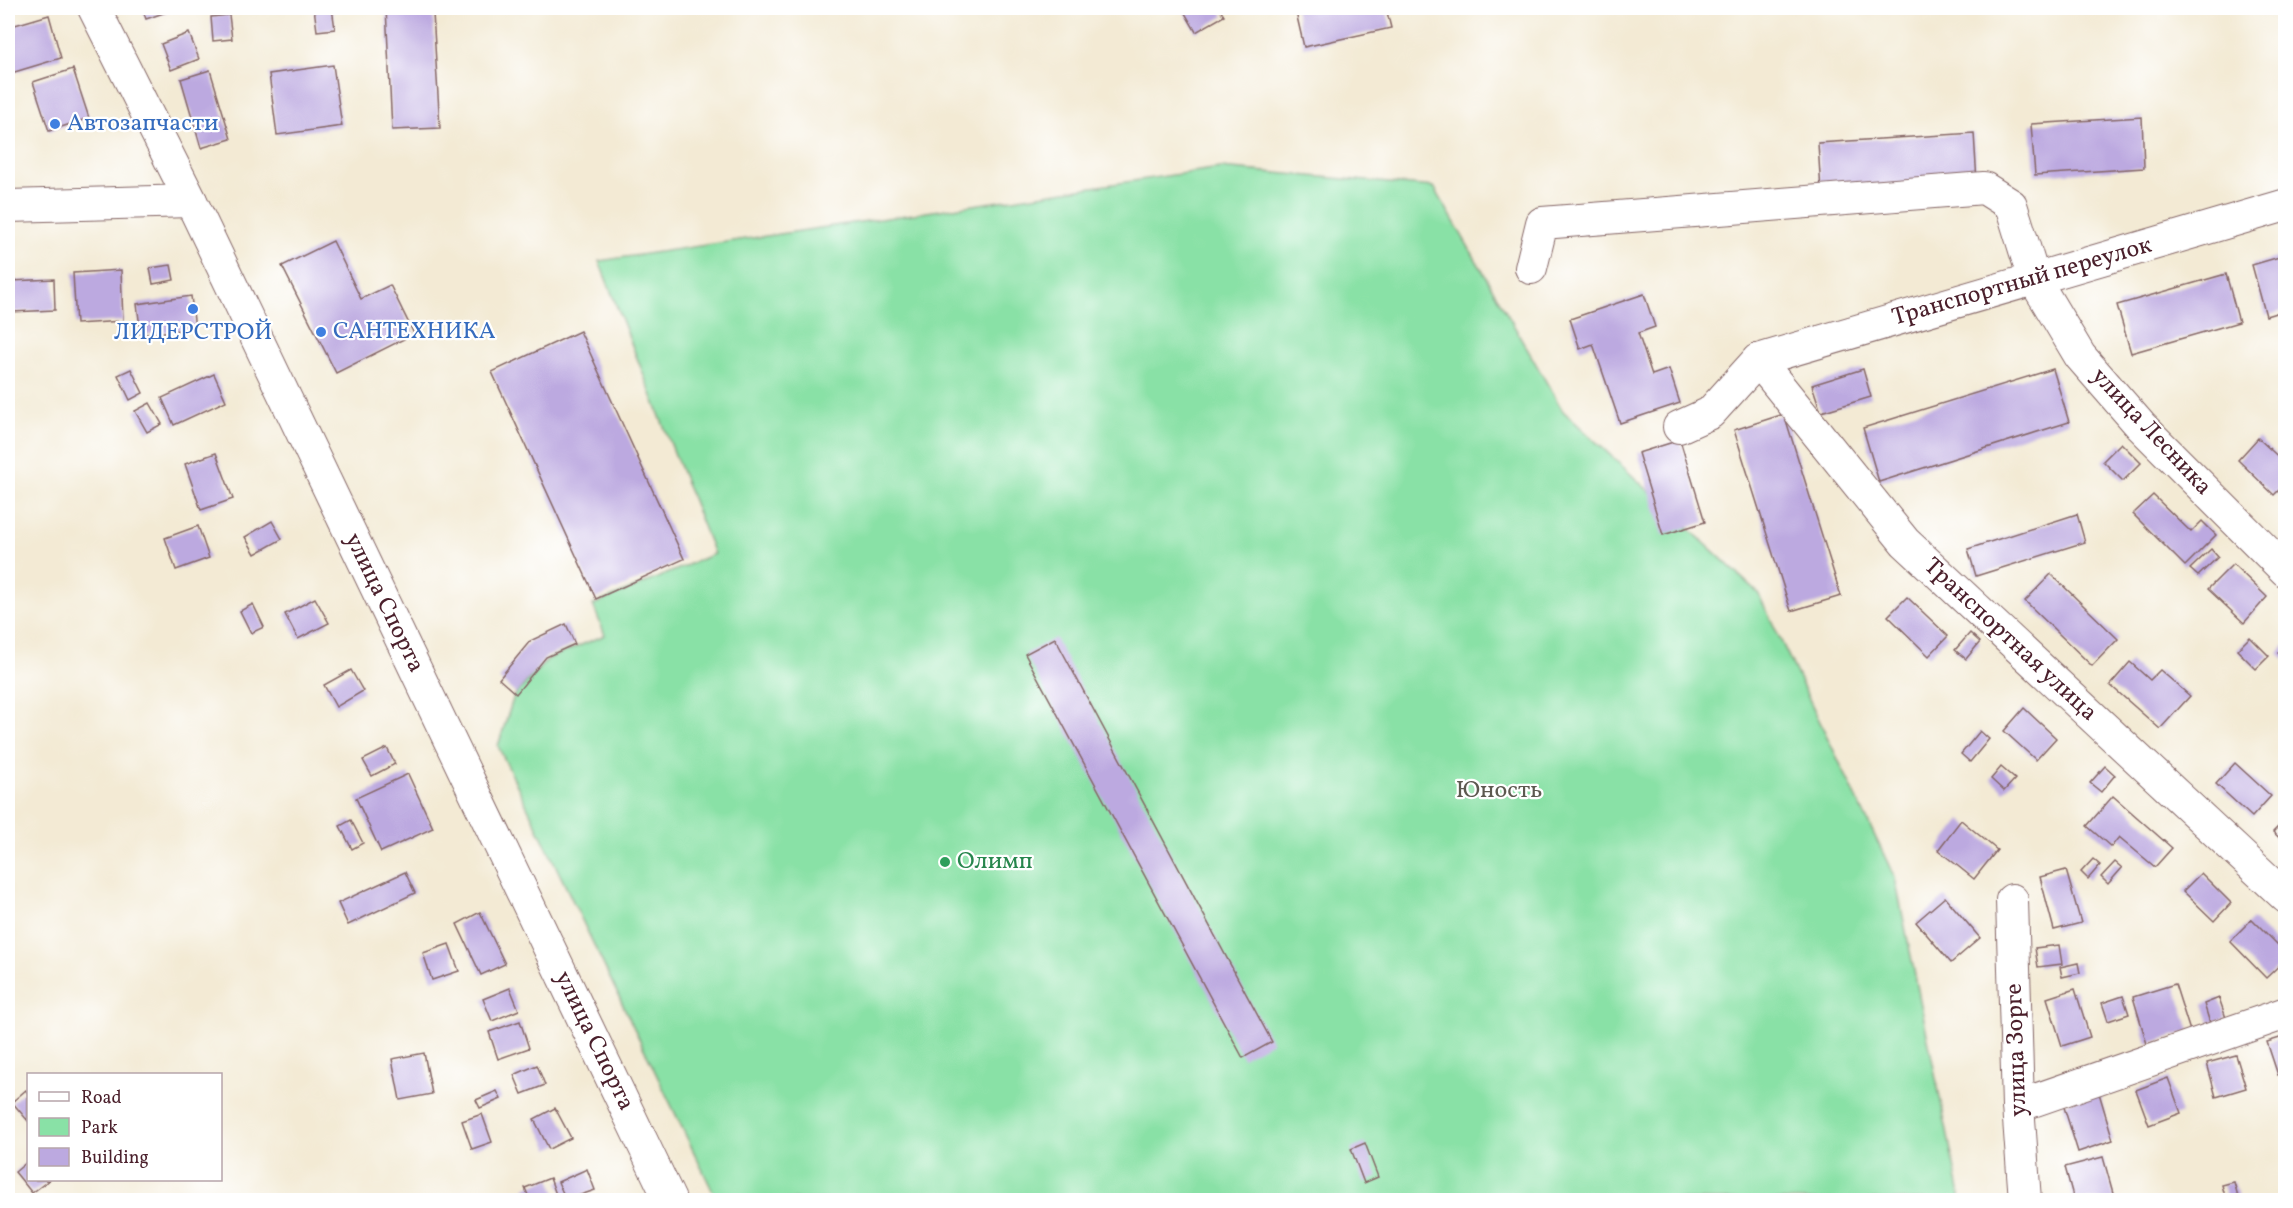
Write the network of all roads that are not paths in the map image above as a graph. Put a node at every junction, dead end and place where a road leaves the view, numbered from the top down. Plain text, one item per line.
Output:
1 (94, 8) edge
2 (191, 201) junction
3 (2286, 205) edge
4 (8, 206) edge
5 (1531, 268) dead end
6 (2034, 279) junction
7 (1758, 360) junction
8 (1679, 427) dead end
9 (2286, 571) edge
10 (2286, 897) edge
11 (2012, 900) dead end
12 (2286, 1013) edge
13 (2018, 1106) junction
14 (670, 1200) edge
15 (2025, 1200) edge

1 - 2 street, улица Спорта
2 - 4 street
2 - 14 street, улица Спорта
3 - 6 street, Транспортный переулок
5 - 6 street, улица Лесника
6 - 7 street, Транспортный переулок
6 - 9 street, улица Лесника
7 - 8 street
7 - 10 street, Транспортная улица
11 - 13 street, улица Зорге
12 - 13 street
13 - 15 street, улица Зорге

